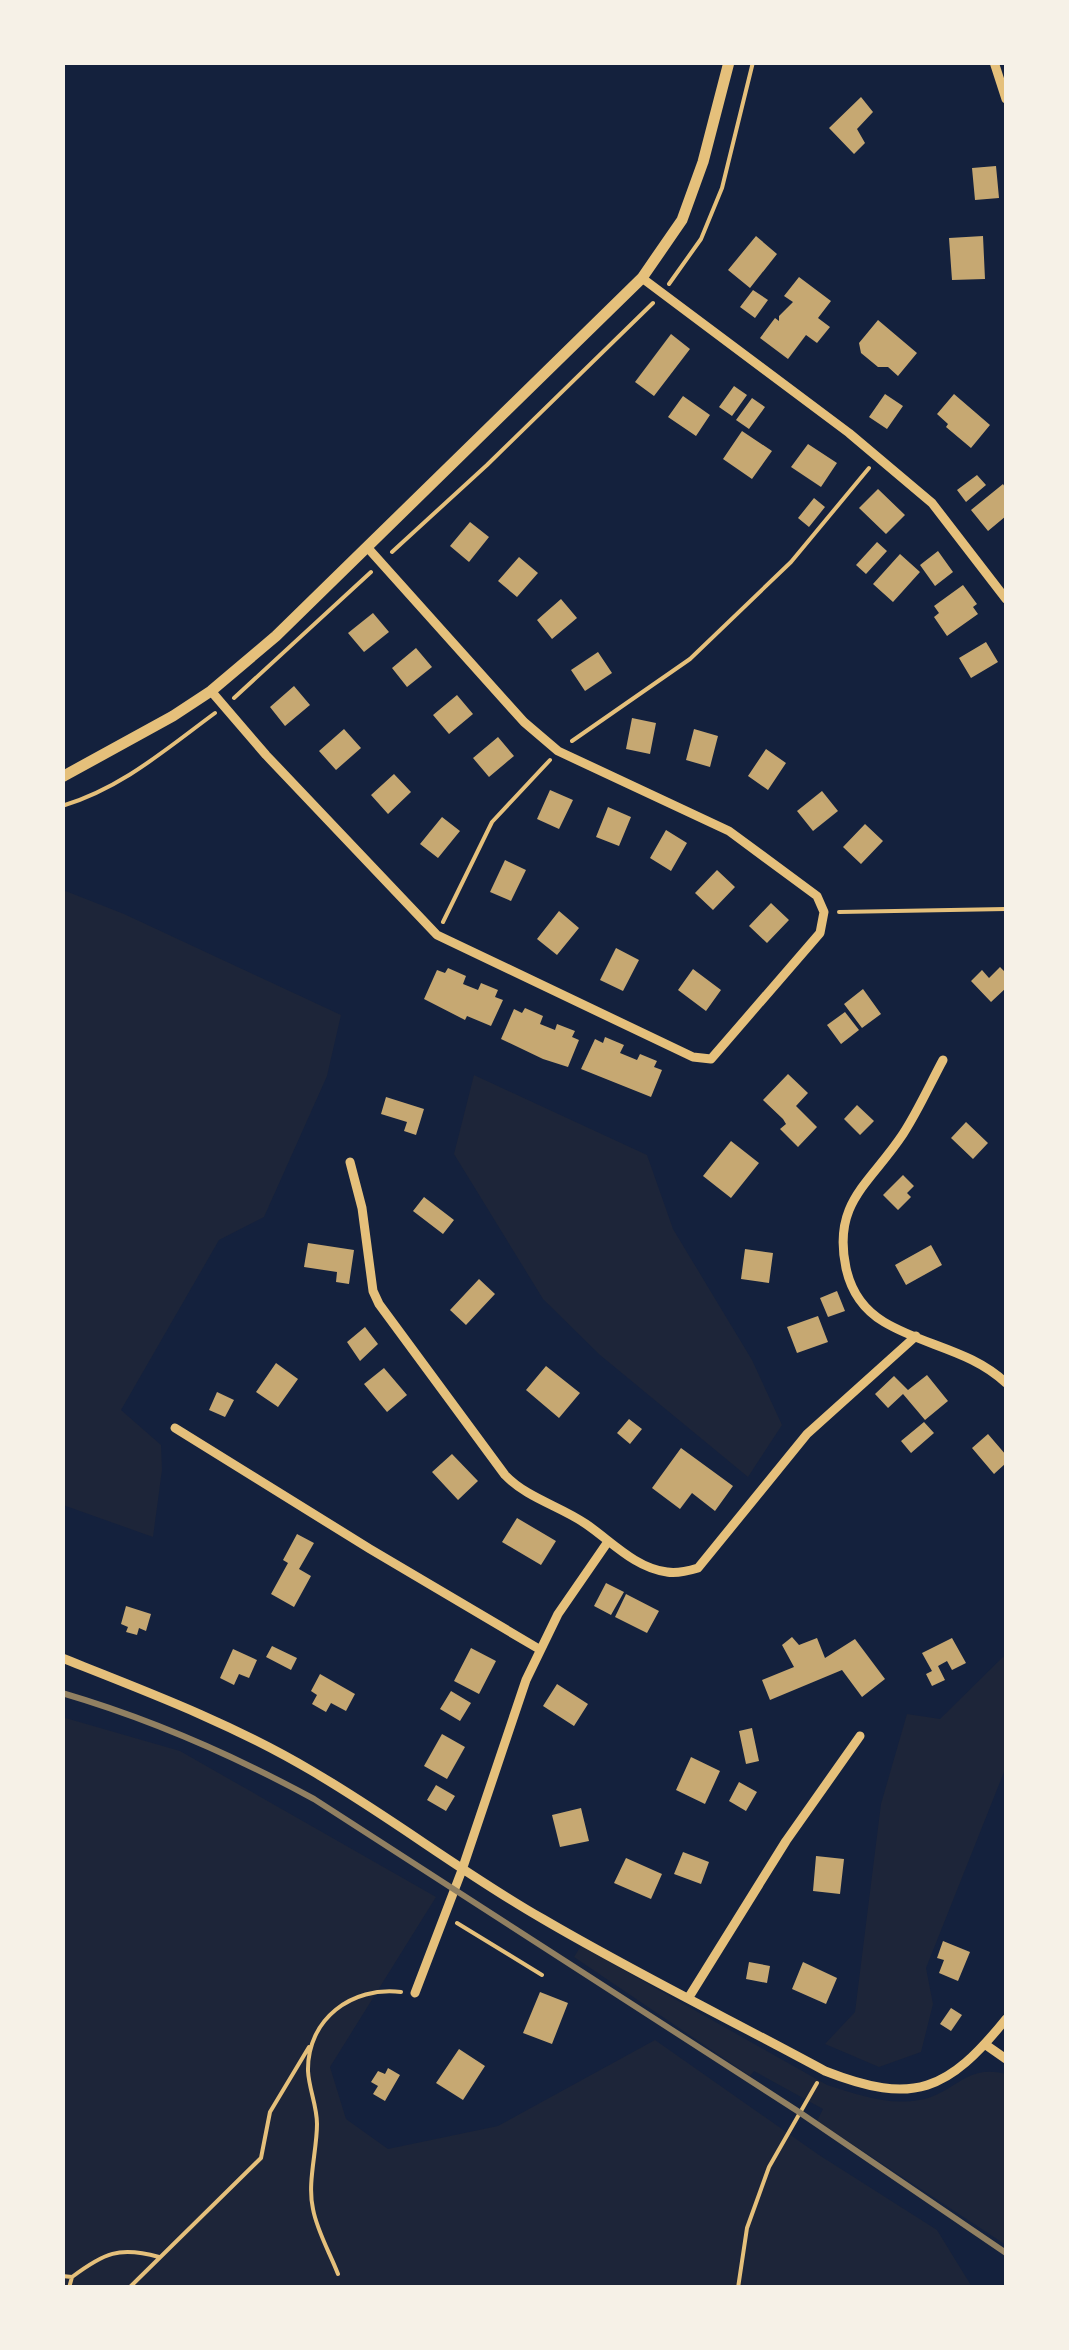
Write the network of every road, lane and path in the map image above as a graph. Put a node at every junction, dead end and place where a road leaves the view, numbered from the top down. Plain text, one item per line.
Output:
1 (729, 62) edge
2 (753, 62) edge
3 (994, 62) edge
4 (1006, 100) edge
5 (642, 278) junction
6 (662, 294) junction
7 (878, 457) junction
8 (367, 547) junction
9 (1006, 600) edge
10 (211, 690) junction
11 (558, 750) junction
12 (62, 777) edge
13 (1006, 908) edge
14 (824, 912) junction
15 (437, 935) junction
16 (942, 1060) dead end
17 (350, 1162) dead end
18 (916, 1336) junction
19 (1006, 1383) edge
20 (175, 1428) dead end
21 (608, 1542) junction
22 (539, 1649) junction
23 (62, 1658) edge
24 (860, 1736) dead end
25 (462, 1870) junction
26 (444, 1915) junction
27 (542, 1975) dead end
28 (415, 1993) joint
29 (690, 1998) junction
30 (1006, 2019) edge
31 (312, 2043) junction
32 (986, 2045) junction
33 (1006, 2059) edge
34 (825, 2070) junction
35 (159, 2257) junction
36 (338, 2274) dead end
37 (62, 2276) edge
38 (72, 2277) junction
39 (69, 2288) edge
40 (129, 2288) edge
41 (738, 2288) edge

1 - 5 street
2 - 6 path
3 - 4 street
5 - 6 street
5 - 8 street
6 - 7 street
7 - 9 street
7 - 11 path
8 - 10 street
8 - 11 street
10 - 12 street
10 - 15 street
11 - 14 street
11 - 15 path
13 - 14 path
14 - 15 street
16 - 18 street
17 - 21 street
18 - 19 street
18 - 21 street
20 - 22 street
21 - 22 street
22 - 25 street
23 - 25 street
24 - 29 street
25 - 26 street
25 - 29 street
26 - 27 path
26 - 28 street
28 - 31 path
29 - 34 street
30 - 32 street
31 - 35 path
31 - 36 path
32 - 33 street
32 - 34 street
34 - 41 path
35 - 38 path
35 - 40 path
37 - 38 path
38 - 39 path

